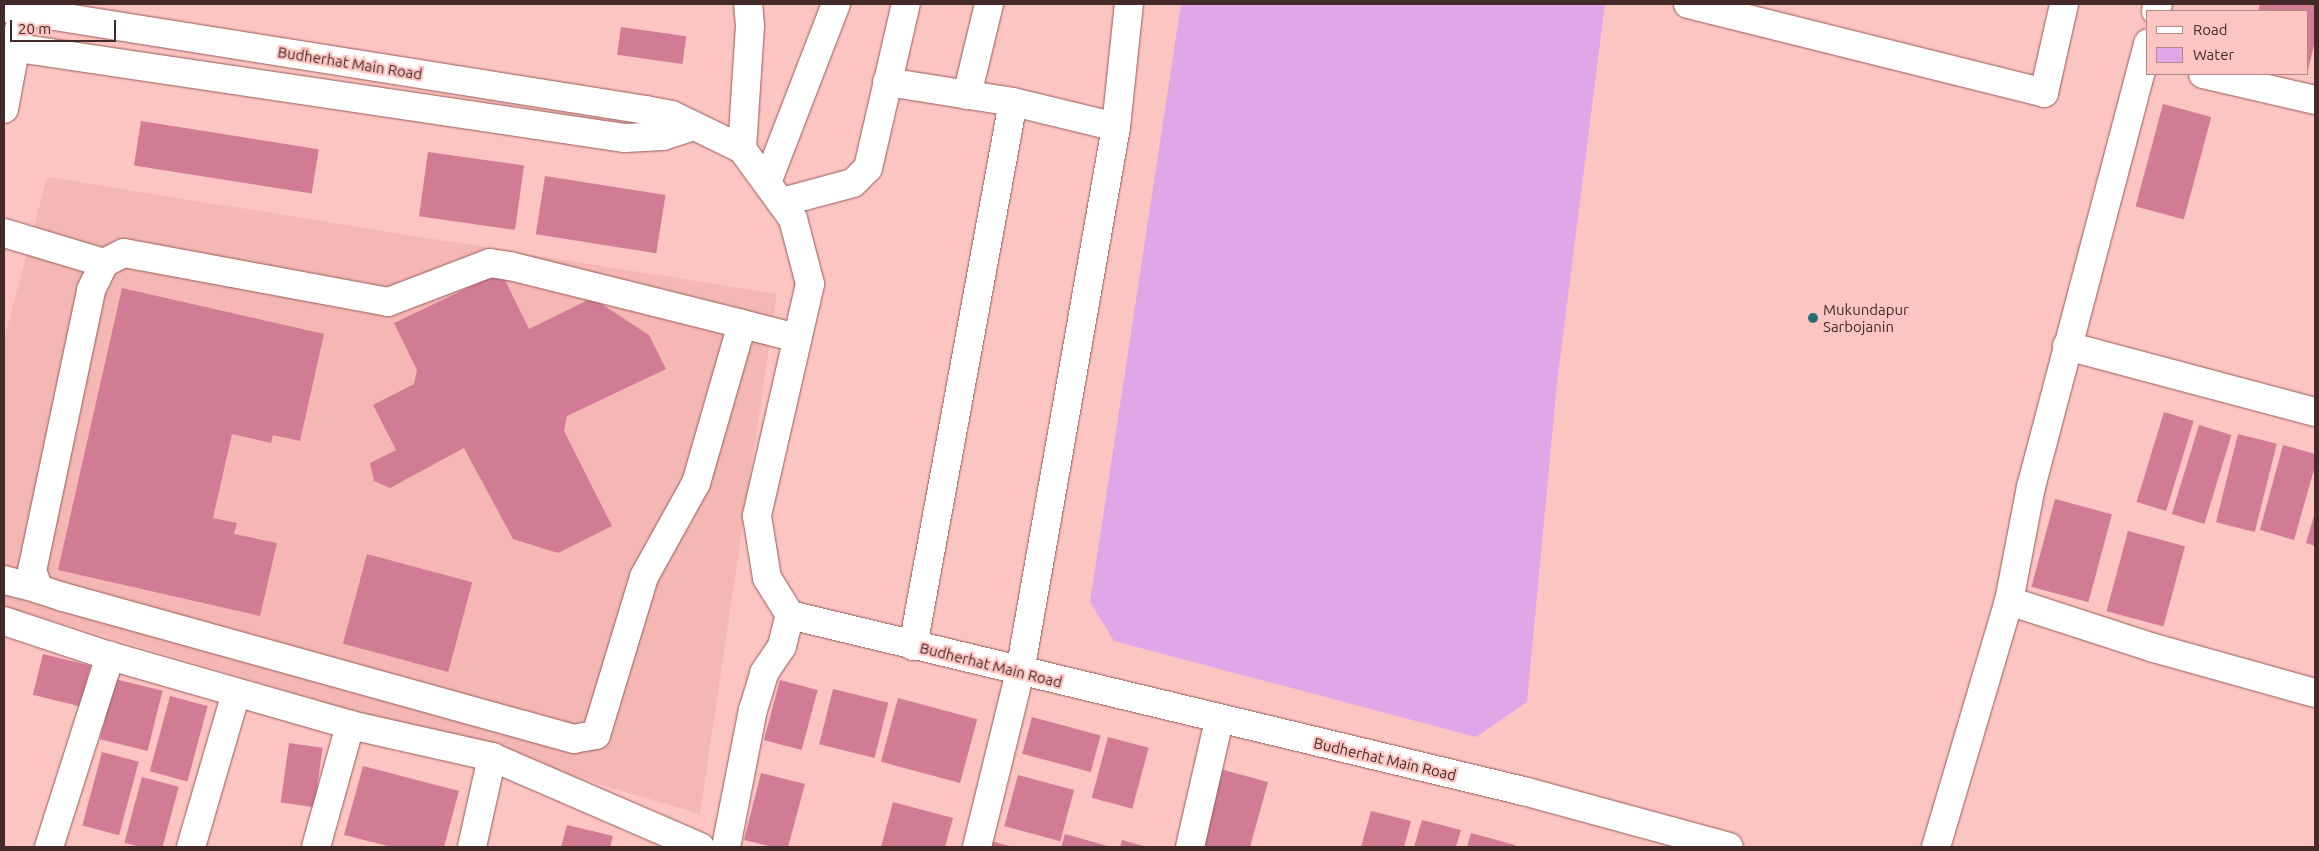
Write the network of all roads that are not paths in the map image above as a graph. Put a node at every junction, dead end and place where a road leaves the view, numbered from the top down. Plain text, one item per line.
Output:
1 (748, 4) edge
2 (836, 4) edge
3 (906, 4) edge
4 (989, 4) edge
5 (1129, 4) edge
6 (1688, 4) edge
7 (2064, 4) edge
8 (13, 9) edge
9 (10, 47) edge
10 (2146, 54) edge
11 (2208, 75) edge
12 (887, 82) junction
13 (967, 95) junction
14 (2315, 100) edge
15 (1013, 102) junction
16 (4, 109) edge
17 (693, 126) junction
18 (1116, 127) junction
19 (742, 149) junction
20 (775, 191) junction
21 (4, 233) edge
22 (104, 264) junction
23 (742, 324) junction
24 (797, 338) junction
25 (2067, 346) junction
26 (2315, 412) edge
27 (4, 580) edge
28 (39, 589) junction
29 (2009, 601) junction
30 (790, 615) junction
31 (4, 621) edge
32 (913, 646) junction
33 (110, 656) junction
34 (1020, 672) junction
35 (236, 693) junction
36 (2315, 693) edge
37 (1219, 720) junction
38 (350, 725) junction
39 (492, 757) junction
40 (49, 847) edge
41 (191, 847) edge
42 (316, 847) edge
43 (472, 847) edge
44 (700, 847) edge
45 (726, 847) edge
46 (977, 847) edge
47 (1190, 847) edge
48 (1729, 847) edge
49 (1936, 847) edge

1 - 19 street
2 - 20 street
3 - 12 street
4 - 13 street
5 - 18 street
6 - 7 street
8 - 9 street
8 - 17 street, Budherhat Main Road
9 - 16 street
9 - 17 street
10 - 25 street
11 - 14 street
12 - 13 street
12 - 20 street
13 - 15 street
15 - 18 street
15 - 32 street
17 - 19 street, Budherhat Main Road
18 - 34 street
19 - 20 street, Budherhat Main Road
20 - 24 street, Budherhat Main Road
21 - 22 street
22 - 23 street
22 - 28 street
23 - 24 street
23 - 28 street
24 - 30 street, Budherhat Main Road
25 - 26 street
25 - 29 street
27 - 28 street
29 - 36 street
29 - 49 street
30 - 32 street, Budherhat Main Road
30 - 45 street
31 - 33 street
32 - 34 street, Budherhat Main Road
33 - 35 street
33 - 40 street
34 - 37 street, Budherhat Main Road
34 - 46 street
35 - 38 street
35 - 41 street
37 - 47 street
37 - 48 street, Budherhat Main Road
38 - 39 street
38 - 42 street
39 - 43 street
39 - 44 street

